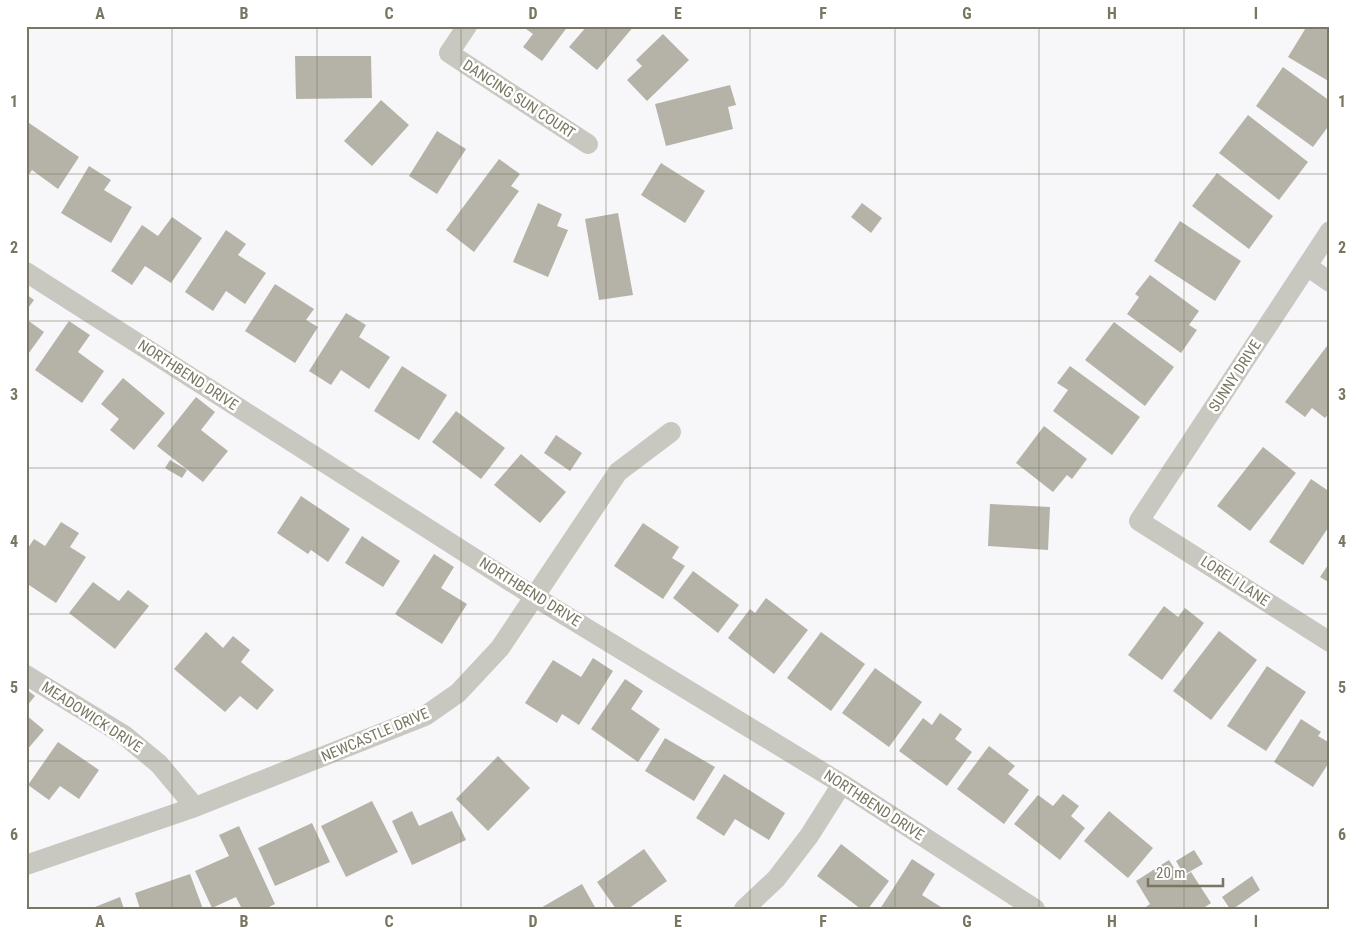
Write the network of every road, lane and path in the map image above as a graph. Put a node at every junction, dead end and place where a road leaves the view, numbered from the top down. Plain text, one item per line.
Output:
1 (467, 26) edge
2 (588, 144) dead end
3 (1330, 231) edge
4 (1306, 266) junction
5 (26, 272) edge
6 (1330, 282) edge
7 (671, 432) dead end
8 (1139, 521) joint
9 (535, 597) junction
10 (1330, 642) edge
11 (26, 674) edge
12 (842, 784) junction
13 (195, 807) junction
14 (26, 866) edge
15 (744, 909) edge
16 (1035, 909) edge

1 - 2 street, DANCING SUN COURT
3 - 4 street, SUNNY DRIVE
4 - 6 street
4 - 8 street, SUNNY DRIVE
5 - 9 street, NORTHBEND DRIVE
7 - 9 street, NEWCASTLE DRIVE
8 - 10 street, LORELI LANE
9 - 12 street, NORTHBEND DRIVE
9 - 13 street, NEWCASTLE DRIVE
11 - 13 street, MEADOWICK DRIVE
12 - 15 street
12 - 16 street, NORTHBEND DRIVE
13 - 14 street, NEWCASTLE DRIVE

